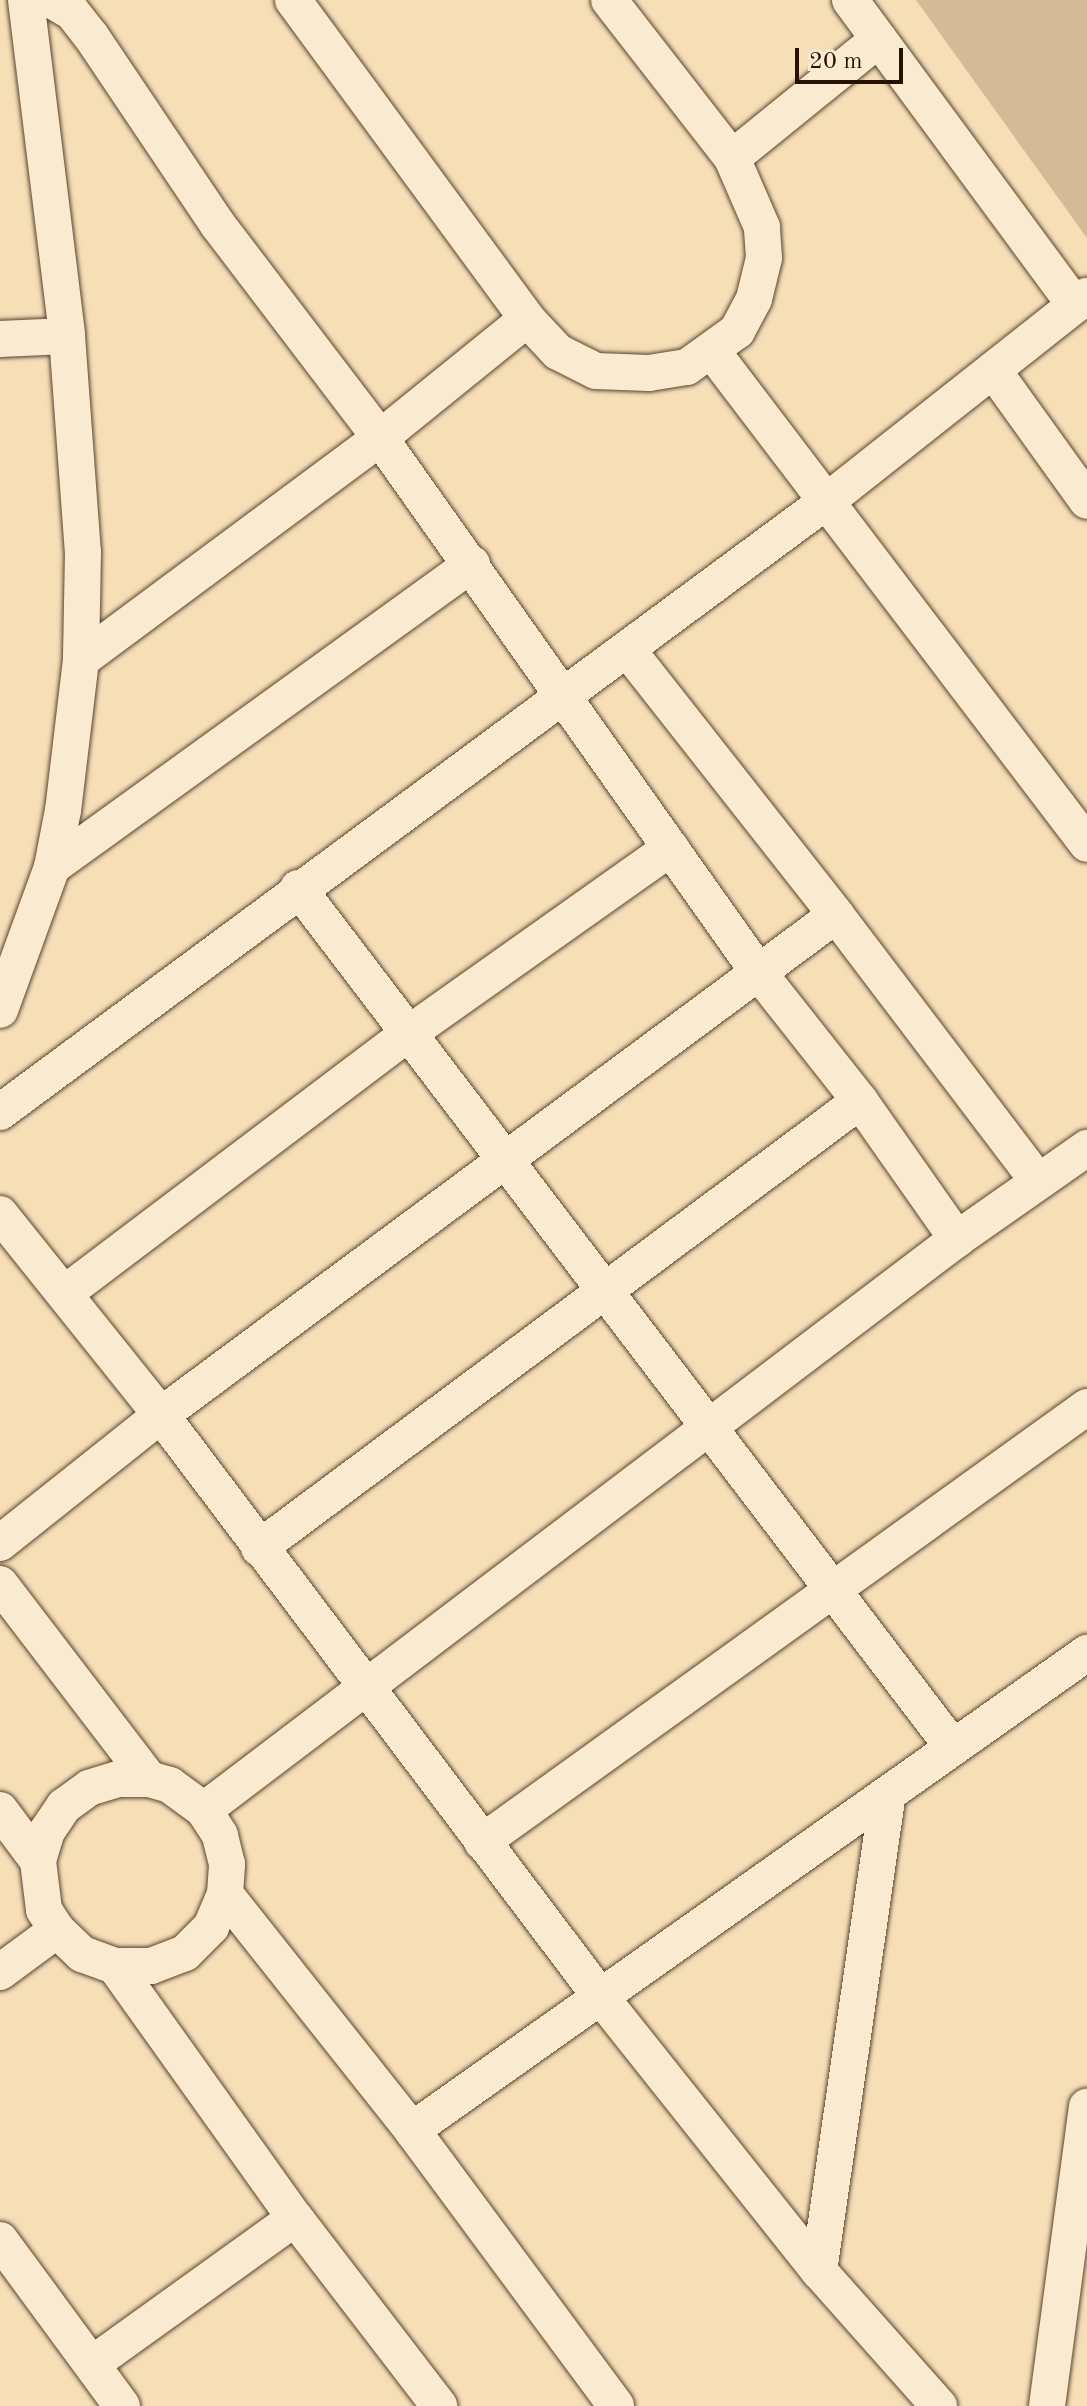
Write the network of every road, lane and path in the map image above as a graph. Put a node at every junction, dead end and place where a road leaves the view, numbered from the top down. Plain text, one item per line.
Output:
1 (26, 0) edge
2 (293, 0) edge
3 (609, 0) edge
4 (850, 0) edge
5 (60, 2) edge
6 (879, 39) junction
7 (732, 158) junction
8 (1081, 301) edge
9 (527, 319) junction
10 (67, 336) junction
11 (0, 339) edge
12 (712, 351) junction
13 (993, 370) junction
14 (380, 438) junction
15 (827, 501) junction
16 (1087, 501) edge
17 (472, 564) junction
18 (627, 649) junction
19 (81, 660) junction
20 (563, 692) junction
21 (1087, 844) edge
22 (671, 848) junction
23 (52, 867) junction
24 (298, 888) junction
25 (836, 915) junction
26 (759, 973) junction
27 (0, 1010) edge
28 (408, 1034) junction
29 (860, 1101) junction
30 (0, 1112) edge
31 (1087, 1148) edge
32 (508, 1162) junction
33 (1038, 1181) junction
34 (0, 1214) edge
35 (957, 1239) junction
36 (606, 1290) junction
37 (65, 1293) junction
38 (1087, 1407) edge
39 (161, 1415) junction
40 (711, 1429) junction
41 (0, 1543) edge
42 (259, 1548) junction
43 (0, 1584) edge
44 (830, 1587) junction
45 (1087, 1653) edge
46 (363, 1689) junction
47 (951, 1745) junction
48 (149, 1779) junction
49 (887, 1797) junction
50 (0, 1810) edge
51 (204, 1810) junction
52 (482, 1842) junction
53 (38, 1861) junction
54 (225, 1894) junction
55 (57, 1930) junction
56 (115, 1966) junction
57 (0, 1972) edge
58 (600, 1996) junction
59 (1087, 2107) edge
60 (412, 2130) junction
61 (295, 2218) junction
62 (0, 2241) edge
63 (819, 2271) junction
64 (92, 2364) junction
65 (122, 2406) edge
66 (439, 2406) edge
67 (616, 2406) edge
68 (939, 2406) edge
69 (1047, 2406) edge

1 - 10 street
2 - 9 street
3 - 7 street
4 - 6 street
5 - 14 street
6 - 7 street
6 - 8 street
7 - 12 street
8 - 13 street
9 - 12 street
9 - 14 street
10 - 11 street
10 - 19 street
12 - 15 street
13 - 15 street
13 - 16 street
14 - 17 street
14 - 19 street
15 - 18 street
15 - 21 street
17 - 20 street
17 - 23 street
18 - 20 street
18 - 25 street
19 - 23 street
20 - 22 street
20 - 24 street
22 - 26 street
22 - 28 street
23 - 27 street
24 - 28 street
24 - 30 street
25 - 26 street
25 - 33 street
26 - 29 street
26 - 32 street
28 - 32 street
28 - 37 street
29 - 35 street
29 - 36 street
31 - 33 street
32 - 36 street
32 - 39 street
33 - 35 street
34 - 37 street
35 - 40 street
36 - 40 street
36 - 42 street
37 - 39 street
38 - 44 street
39 - 41 street
39 - 42 street
40 - 44 street
40 - 46 street
42 - 46 street
43 - 48 street
44 - 47 street
44 - 52 street
45 - 47 street
46 - 51 street
46 - 52 street
47 - 49 street
48 - 51 street
48 - 53 street
49 - 58 street
49 - 63 street
50 - 53 street
51 - 54 street
52 - 58 street
53 - 55 street
54 - 56 street
54 - 60 street
55 - 56 street
55 - 57 street
56 - 61 street
58 - 60 street
58 - 63 street
59 - 69 street
60 - 67 street
61 - 64 street
61 - 66 street
62 - 64 street
63 - 68 street
64 - 65 street

